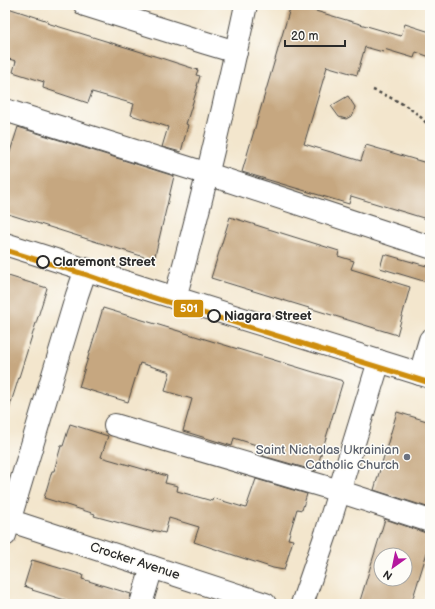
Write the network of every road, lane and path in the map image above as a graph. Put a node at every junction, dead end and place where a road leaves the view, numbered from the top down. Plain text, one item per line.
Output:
1 (85, 5) edge
2 (246, 5) edge
3 (236, 52) junction
4 (373, 90) dead end
5 (5, 110) edge
6 (430, 128) edge
7 (208, 174) junction
8 (5, 244) edge
9 (430, 246) edge
10 (86, 269) junction
11 (175, 298) junction
12 (430, 340) edge
13 (379, 361) junction
14 (425, 375) edge
15 (115, 425) dead end
16 (339, 491) junction
17 (430, 521) edge
18 (7, 525) edge
19 (152, 567) junction
20 (141, 604) edge
21 (265, 604) edge
22 (302, 604) edge

1 - 3 street
2 - 3 street
3 - 7 street
4 - 6 path
5 - 7 street
7 - 9 street
7 - 11 street
8 - 10 street
10 - 11 street
10 - 18 street
11 - 13 street
12 - 14 street
13 - 14 street
13 - 16 street
15 - 16 street
16 - 17 street
16 - 22 street
18 - 19 street, Crocker Avenue
19 - 20 street
19 - 21 street, Crocker Avenue

